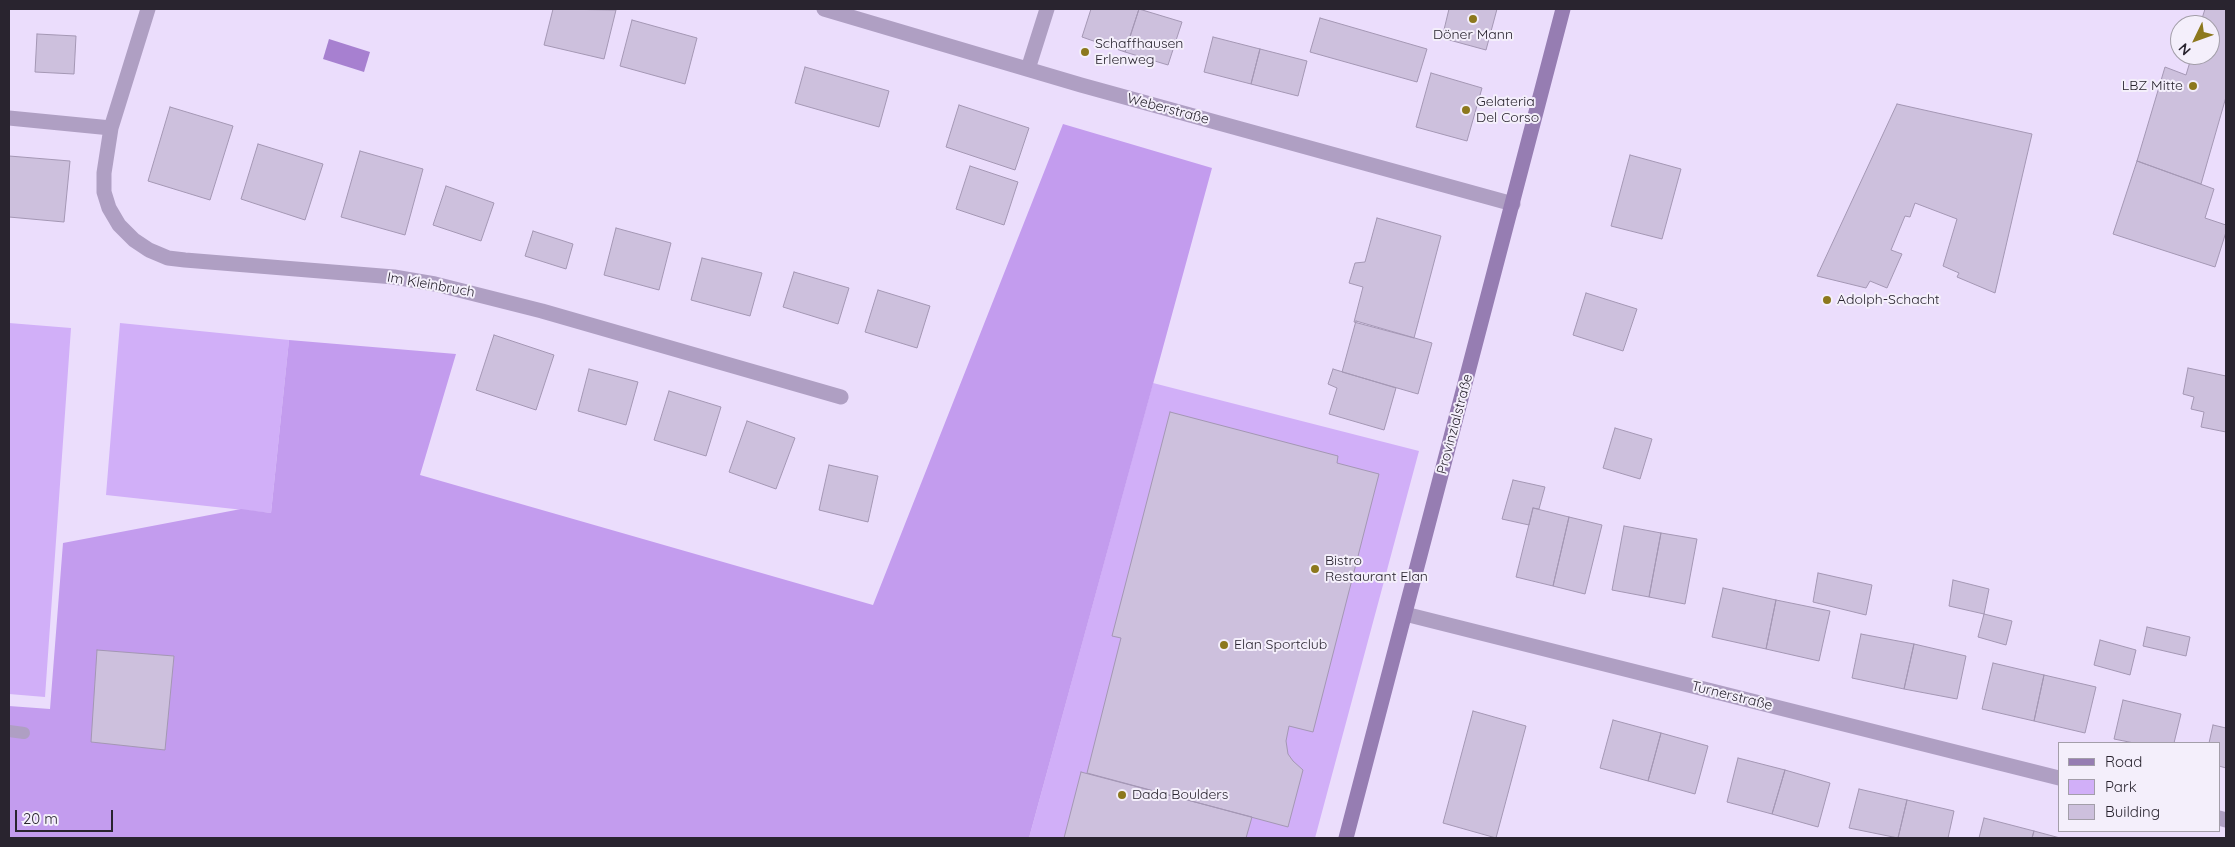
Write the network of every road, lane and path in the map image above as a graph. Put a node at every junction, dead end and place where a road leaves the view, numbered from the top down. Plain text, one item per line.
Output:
1 (148, 9) edge
2 (824, 9) edge
3 (1047, 9) edge
4 (1563, 9) edge
5 (1028, 69) junction
6 (9, 118) edge
7 (111, 128) junction
8 (1513, 204) junction
9 (841, 396) dead end
10 (1405, 614) junction
11 (9, 731) edge
12 (24, 733) dead end
13 (2058, 778) edge
14 (1346, 838) edge

1 - 7 street, Im Kleinbruch
2 - 5 street, Weberstraße
3 - 5 street
4 - 8 street, Provinzialstraße
5 - 8 street, Weberstraße
6 - 7 street
7 - 9 street, Im Kleinbruch
8 - 10 street, Provinzialstraße
10 - 13 street, Turnerstraße
10 - 14 street, Provinzialstraße
11 - 12 lane

